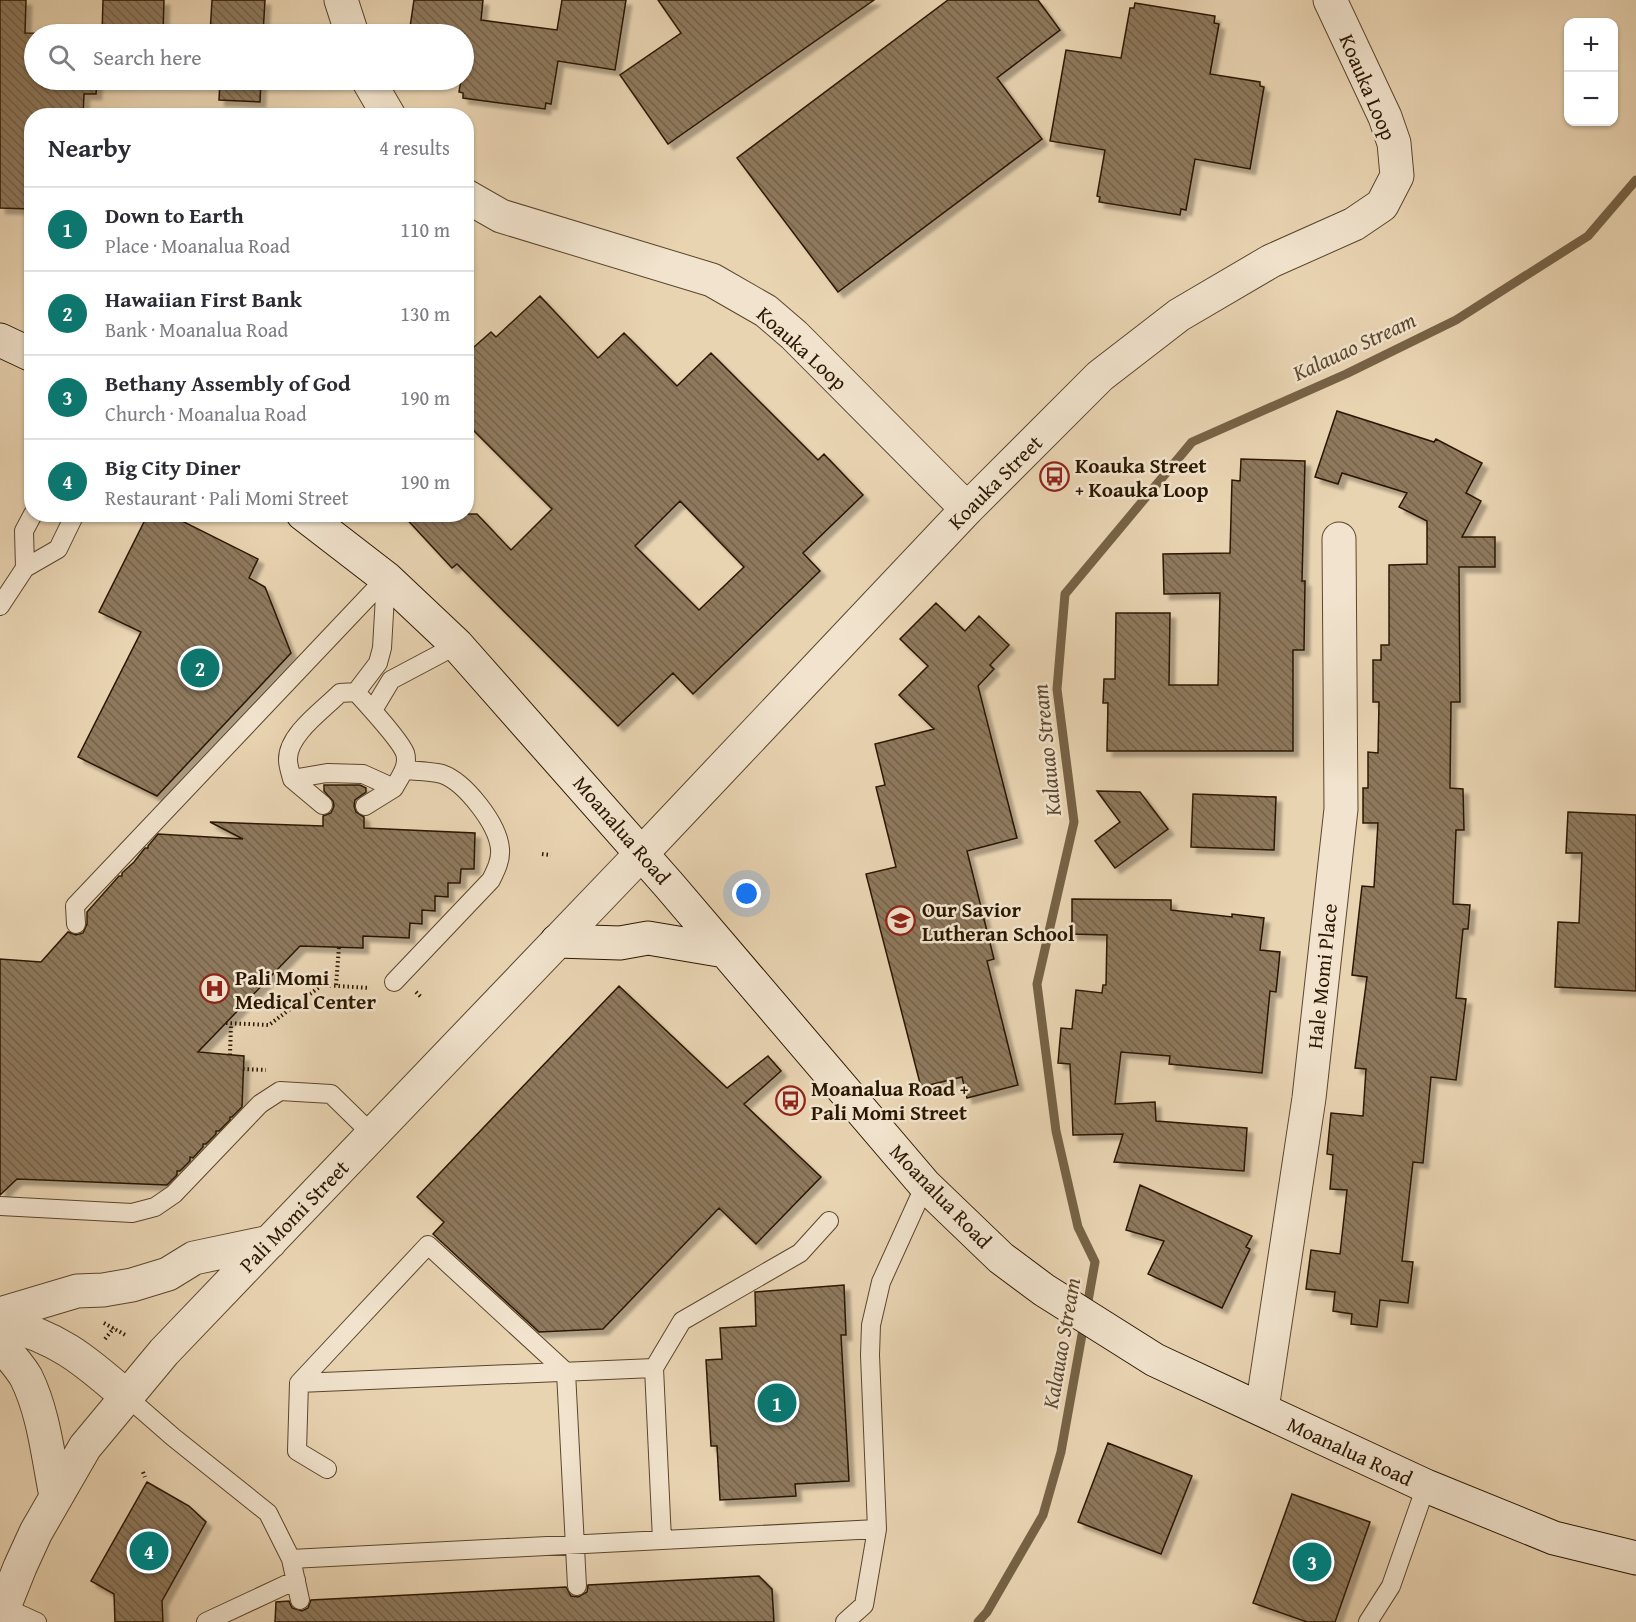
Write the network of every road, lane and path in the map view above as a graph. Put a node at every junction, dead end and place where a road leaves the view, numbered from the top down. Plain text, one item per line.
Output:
1 (341, 0) edge
2 (1330, 0) edge
3 (349, 24) edge
4 (374, 90) edge
5 (384, 108) edge
6 (1397, 176) joint
7 (474, 200) edge
8 (0, 340) edge
9 (24, 351) edge
10 (967, 509) junction
11 (29, 522) edge
12 (71, 522) edge
13 (313, 522) edge
14 (1339, 539) dead end
15 (25, 568) junction
16 (386, 578) junction
17 (0, 606) edge
18 (457, 645) junction
19 (356, 692) junction
20 (373, 710) junction
21 (405, 770) junction
22 (292, 779) junction
23 (394, 788) junction
24 (323, 805) dead end
25 (365, 806) dead end
26 (642, 853) junction
27 (542, 854) dead end
28 (551, 855) dead end
29 (76, 924) dead end
30 (557, 941) junction
31 (339, 947) dead end
32 (726, 951) junction
33 (387, 985) joint
34 (336, 986) junction
35 (230, 1055) dead end
36 (372, 1134) junction
37 (926, 1185) junction
38 (0, 1206) edge
39 (829, 1221) dead end
40 (270, 1242) junction
41 (0, 1314) edge
42 (0, 1323) edge
43 (114, 1328) dead end
44 (104, 1340) dead end
45 (0, 1343) edge
46 (654, 1368) junction
47 (566, 1372) junction
48 (299, 1383) junction
49 (126, 1396) junction
50 (1262, 1409) junction
51 (327, 1469) dead end
52 (1426, 1486) junction
53 (56, 1496) junction
54 (877, 1529) junction
55 (662, 1540) junction
56 (575, 1545) junction
57 (1636, 1558) edge
58 (291, 1559) junction
59 (296, 1580) junction
60 (577, 1586) dead end
61 (300, 1600) dead end
62 (2, 1612) edge
63 (37, 1622) edge
64 (206, 1622) edge
65 (845, 1622) edge
66 (1368, 1622) edge

1 - 3 street
2 - 6 street, Koauka Loop
4 - 5 street
6 - 10 street, Koauka Street
7 - 10 street, Koauka Loop
8 - 9 street
10 - 26 street, Koauka Street
11 - 15 lane
12 - 15 lane
13 - 16 street, Moanalua Road
14 - 50 street, Hale Momi Place
15 - 17 lane
16 - 18 street, Moanalua Road
16 - 19 lane
16 - 29 lane
18 - 20 lane
18 - 26 street, Moanalua Road
19 - 20 lane
19 - 22 lane
20 - 21 lane
21 - 23 lane
21 - 33 lane
22 - 23 lane
22 - 24 lane
23 - 25 lane
26 - 30 street, Pali Momi Street
26 - 32 street, Moanalua Road
27 - 28 path
30 - 32 street
30 - 36 street, Pali Momi Street
31 - 34 path
32 - 37 street, Moanalua Road
33 - 34 path
34 - 35 path
36 - 38 lane
36 - 40 street, Pali Momi Street
37 - 50 street, Moanalua Road
37 - 54 lane
39 - 46 lane
40 - 41 street
40 - 49 street, Pali Momi Street
42 - 49 street
43 - 44 path
45 - 53 street
46 - 47 lane
46 - 55 lane
47 - 48 lane
47 - 48 lane
47 - 56 lane
48 - 51 lane
49 - 53 street, Pali Momi Street
49 - 58 lane
50 - 52 street, Moanalua Road
52 - 57 street, Moanalua Road
52 - 66 lane
53 - 62 street, Pali Momi Street
54 - 55 lane
54 - 65 lane
55 - 56 lane
56 - 58 lane
56 - 60 lane
58 - 59 lane
59 - 61 lane
59 - 64 lane
62 - 63 lane

